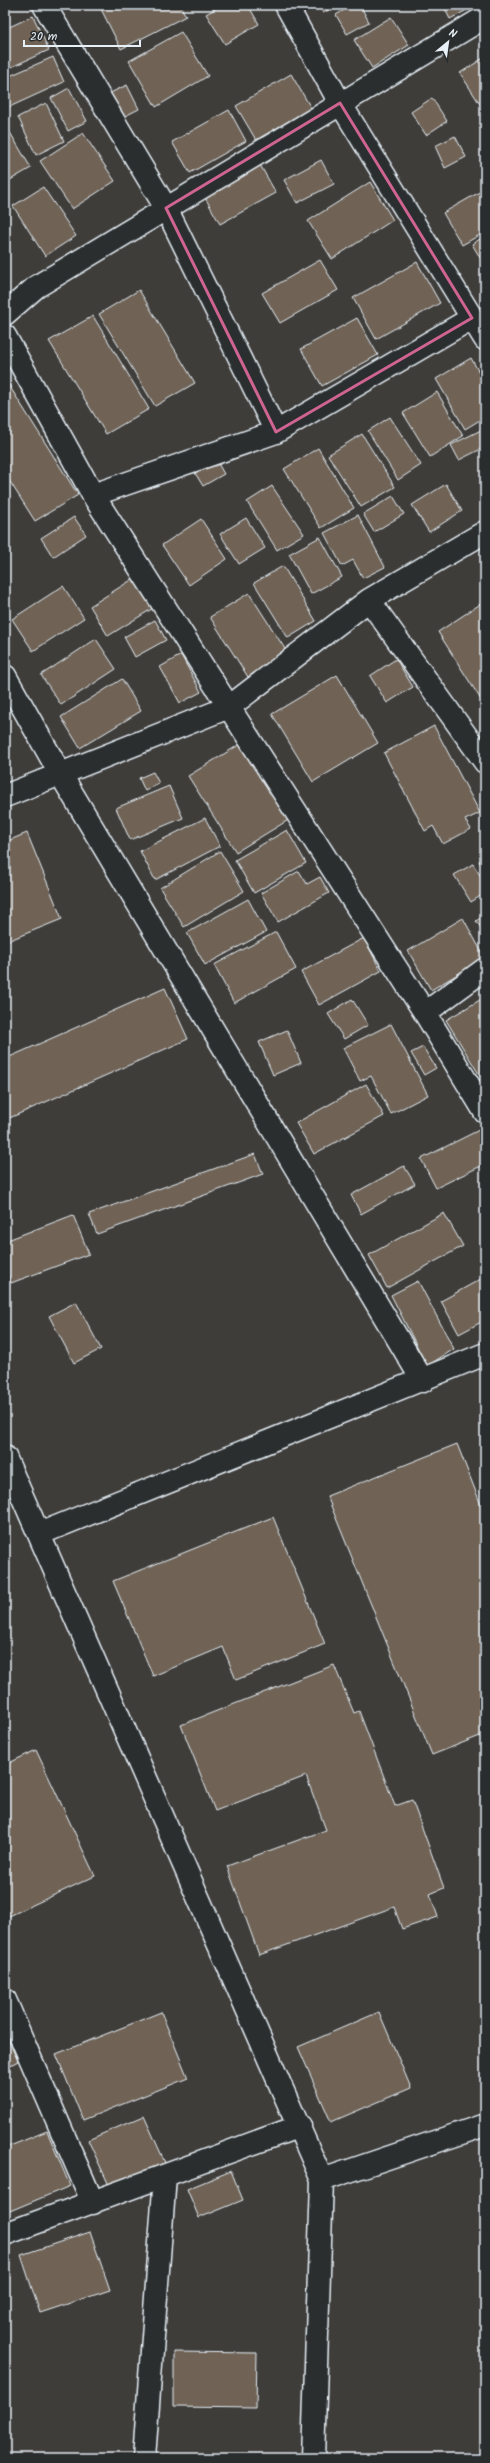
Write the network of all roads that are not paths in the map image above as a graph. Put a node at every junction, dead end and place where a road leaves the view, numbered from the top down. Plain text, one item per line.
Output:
1 (44, 5) edge
2 (286, 5) edge
3 (485, 17) edge
4 (340, 103) junction
5 (166, 208) junction
6 (5, 314) edge
7 (472, 318) junction
8 (5, 336) edge
9 (485, 339) edge
10 (276, 432) junction
11 (93, 495) junction
12 (485, 532) edge
13 (369, 600) junction
14 (5, 676) edge
15 (229, 707) junction
16 (485, 762) edge
17 (61, 775) junction
18 (5, 796) edge
19 (485, 968) edge
20 (425, 1013) junction
21 (485, 1112) edge
22 (485, 1354) edge
23 (423, 1381) junction
24 (7, 1466) edge
25 (39, 1534) junction
26 (5, 2000) edge
27 (485, 2125) edge
28 (300, 2126) junction
29 (165, 2176) junction
30 (322, 2180) junction
31 (93, 2203) junction
32 (5, 2234) edge
33 (144, 2458) edge
34 (313, 2458) edge

1 - 5 street
2 - 4 street
3 - 4 street
4 - 5 street
4 - 7 street
5 - 6 street
5 - 10 street
7 - 9 street
7 - 10 street
8 - 11 street
10 - 11 street
11 - 15 street
12 - 13 street
13 - 15 street
13 - 16 street
14 - 17 street
15 - 17 street
15 - 20 street
17 - 18 street
17 - 23 street
19 - 20 street
20 - 21 street
22 - 23 street
23 - 25 street
24 - 25 street
25 - 28 street
26 - 31 street
27 - 30 street
28 - 29 street
28 - 30 street
29 - 31 street
29 - 33 street
30 - 34 street
31 - 32 street

